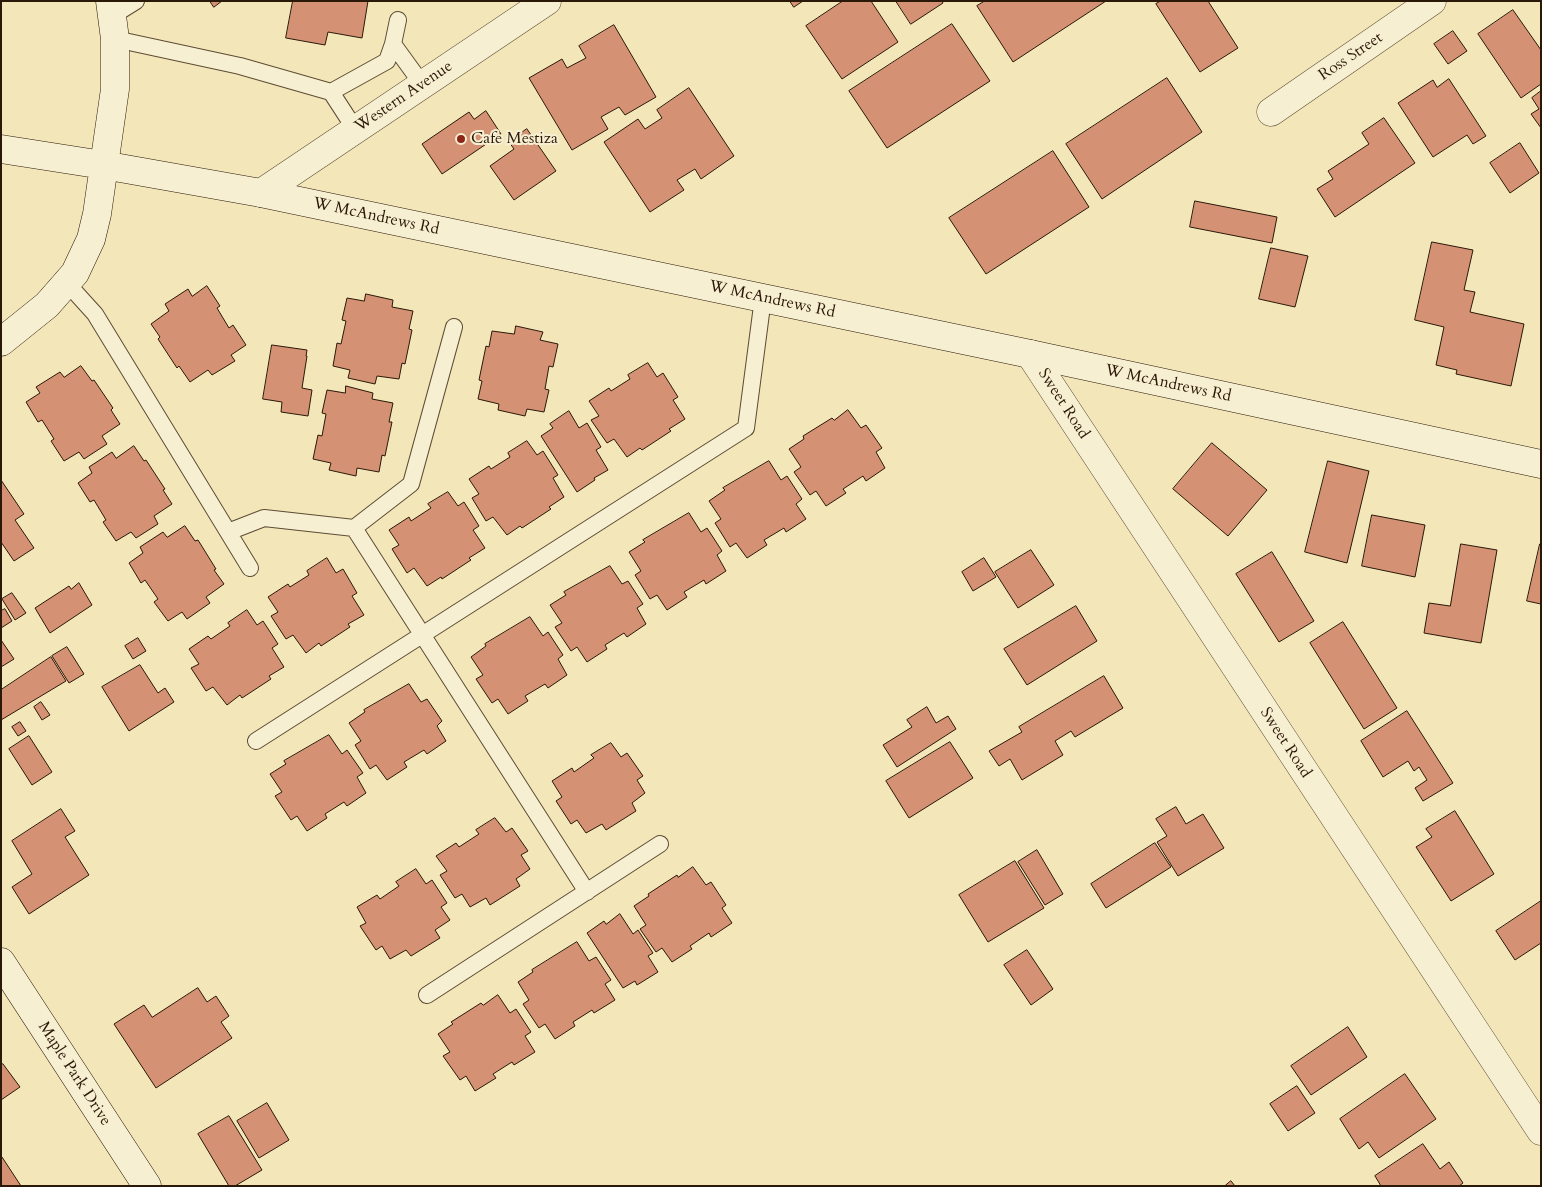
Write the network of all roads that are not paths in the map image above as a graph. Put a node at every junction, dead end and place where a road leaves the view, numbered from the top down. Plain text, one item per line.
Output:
1 (136, 1) edge
2 (547, 1) edge
3 (1432, 1) edge
4 (112, 19) edge
5 (398, 20) dead end
6 (393, 44) junction
7 (422, 84) junction
8 (331, 92) junction
9 (1271, 112) dead end
10 (355, 130) junction
11 (1, 149) edge
12 (103, 165) junction
13 (261, 193) junction
14 (66, 282) junction
15 (764, 298) junction
16 (454, 327) dead end
17 (1, 342) edge
18 (1030, 354) junction
19 (1541, 464) edge
20 (354, 528) junction
21 (228, 532) junction
22 (250, 568) dead end
23 (423, 635) junction
24 (256, 741) dead end
25 (660, 844) dead end
26 (587, 892) junction
27 (1, 962) edge
28 (427, 995) dead end
29 (1541, 1131) edge
30 (147, 1186) edge

1 - 4 lane
2 - 7 street, Western Avenue
3 - 9 street, Ross Street
4 - 8 lane
4 - 12 street
5 - 6 lane
6 - 7 lane
6 - 8 lane
7 - 10 street, Western Avenue
8 - 10 lane
10 - 13 street, Western Avenue
11 - 12 street, W McAndrews Rd
12 - 13 street, W McAndrews Rd
12 - 14 street
13 - 15 street, W McAndrews Rd
14 - 17 street
14 - 21 lane
15 - 18 street, W McAndrews Rd
15 - 23 lane
16 - 20 lane
18 - 19 street, W McAndrews Rd
18 - 29 street, Sweet Road
20 - 21 lane
20 - 23 lane
21 - 22 lane
23 - 24 lane
23 - 26 lane
25 - 26 lane
26 - 28 lane
27 - 30 street, Maple Park Drive

